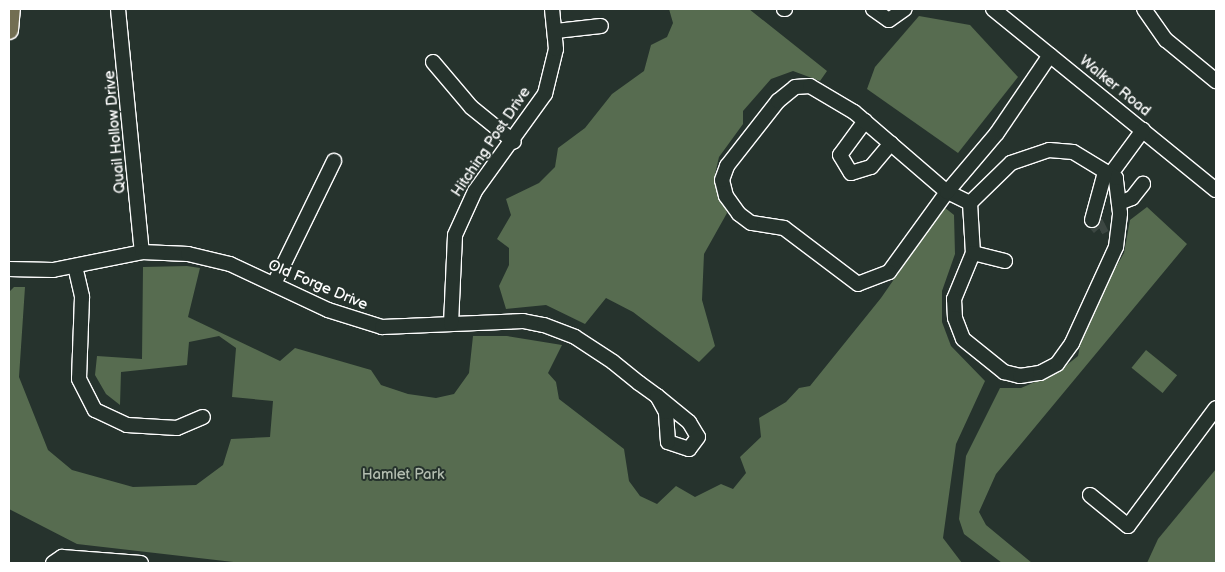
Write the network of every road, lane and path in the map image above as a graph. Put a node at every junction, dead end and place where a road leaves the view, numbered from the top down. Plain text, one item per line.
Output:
1 (11, 9) edge
2 (118, 9) edge
3 (552, 9) edge
4 (873, 9) edge
5 (906, 9) edge
6 (993, 9) edge
7 (1144, 9) edge
8 (601, 26) dead end
9 (9, 30) edge
10 (556, 31) junction
11 (1050, 55) junction
12 (433, 62) dead end
13 (1216, 81) edge
14 (864, 121) junction
15 (1140, 136) junction
16 (514, 142) junction
17 (890, 143) junction
18 (334, 161) dead end
19 (1111, 170) junction
20 (1143, 184) dead end
21 (1216, 190) edge
22 (947, 192) junction
23 (970, 203) junction
24 (1119, 203) junction
25 (1119, 219) junction
26 (142, 252) junction
27 (973, 253) junction
28 (1005, 261) dead end
29 (75, 266) junction
30 (9, 269) edge
31 (274, 284) junction
32 (451, 324) junction
33 (657, 396) dead end
34 (1216, 408) edge
35 (203, 417) dead end
36 (1090, 495) dead end
37 (53, 563) edge
38 (141, 563) edge

1 - 9 main road
2 - 26 street, Quail Hollow Drive
3 - 10 street, Hitching Post Drive
4 - 5 street
6 - 11 street, Walker Road
7 - 13 street
8 - 10 street
10 - 16 street, Hitching Post Drive
11 - 15 street, Walker Road
11 - 22 street
12 - 16 street
14 - 17 street
14 - 17 street
14 - 22 street
15 - 19 street
15 - 21 street, Walker Road
16 - 32 street, Hitching Post Drive
17 - 22 street
18 - 31 street
19 - 23 street
19 - 24 street
19 - 25 street
20 - 24 street
22 - 23 street
23 - 27 street
24 - 25 street
25 - 27 street
26 - 29 street, Old Forge Drive
26 - 31 street, Old Forge Drive
27 - 28 street
29 - 30 street, Old Forge Drive
29 - 35 street
31 - 32 street, Old Forge Drive
32 - 33 street, Old Forge Drive
34 - 36 street
37 - 38 street

